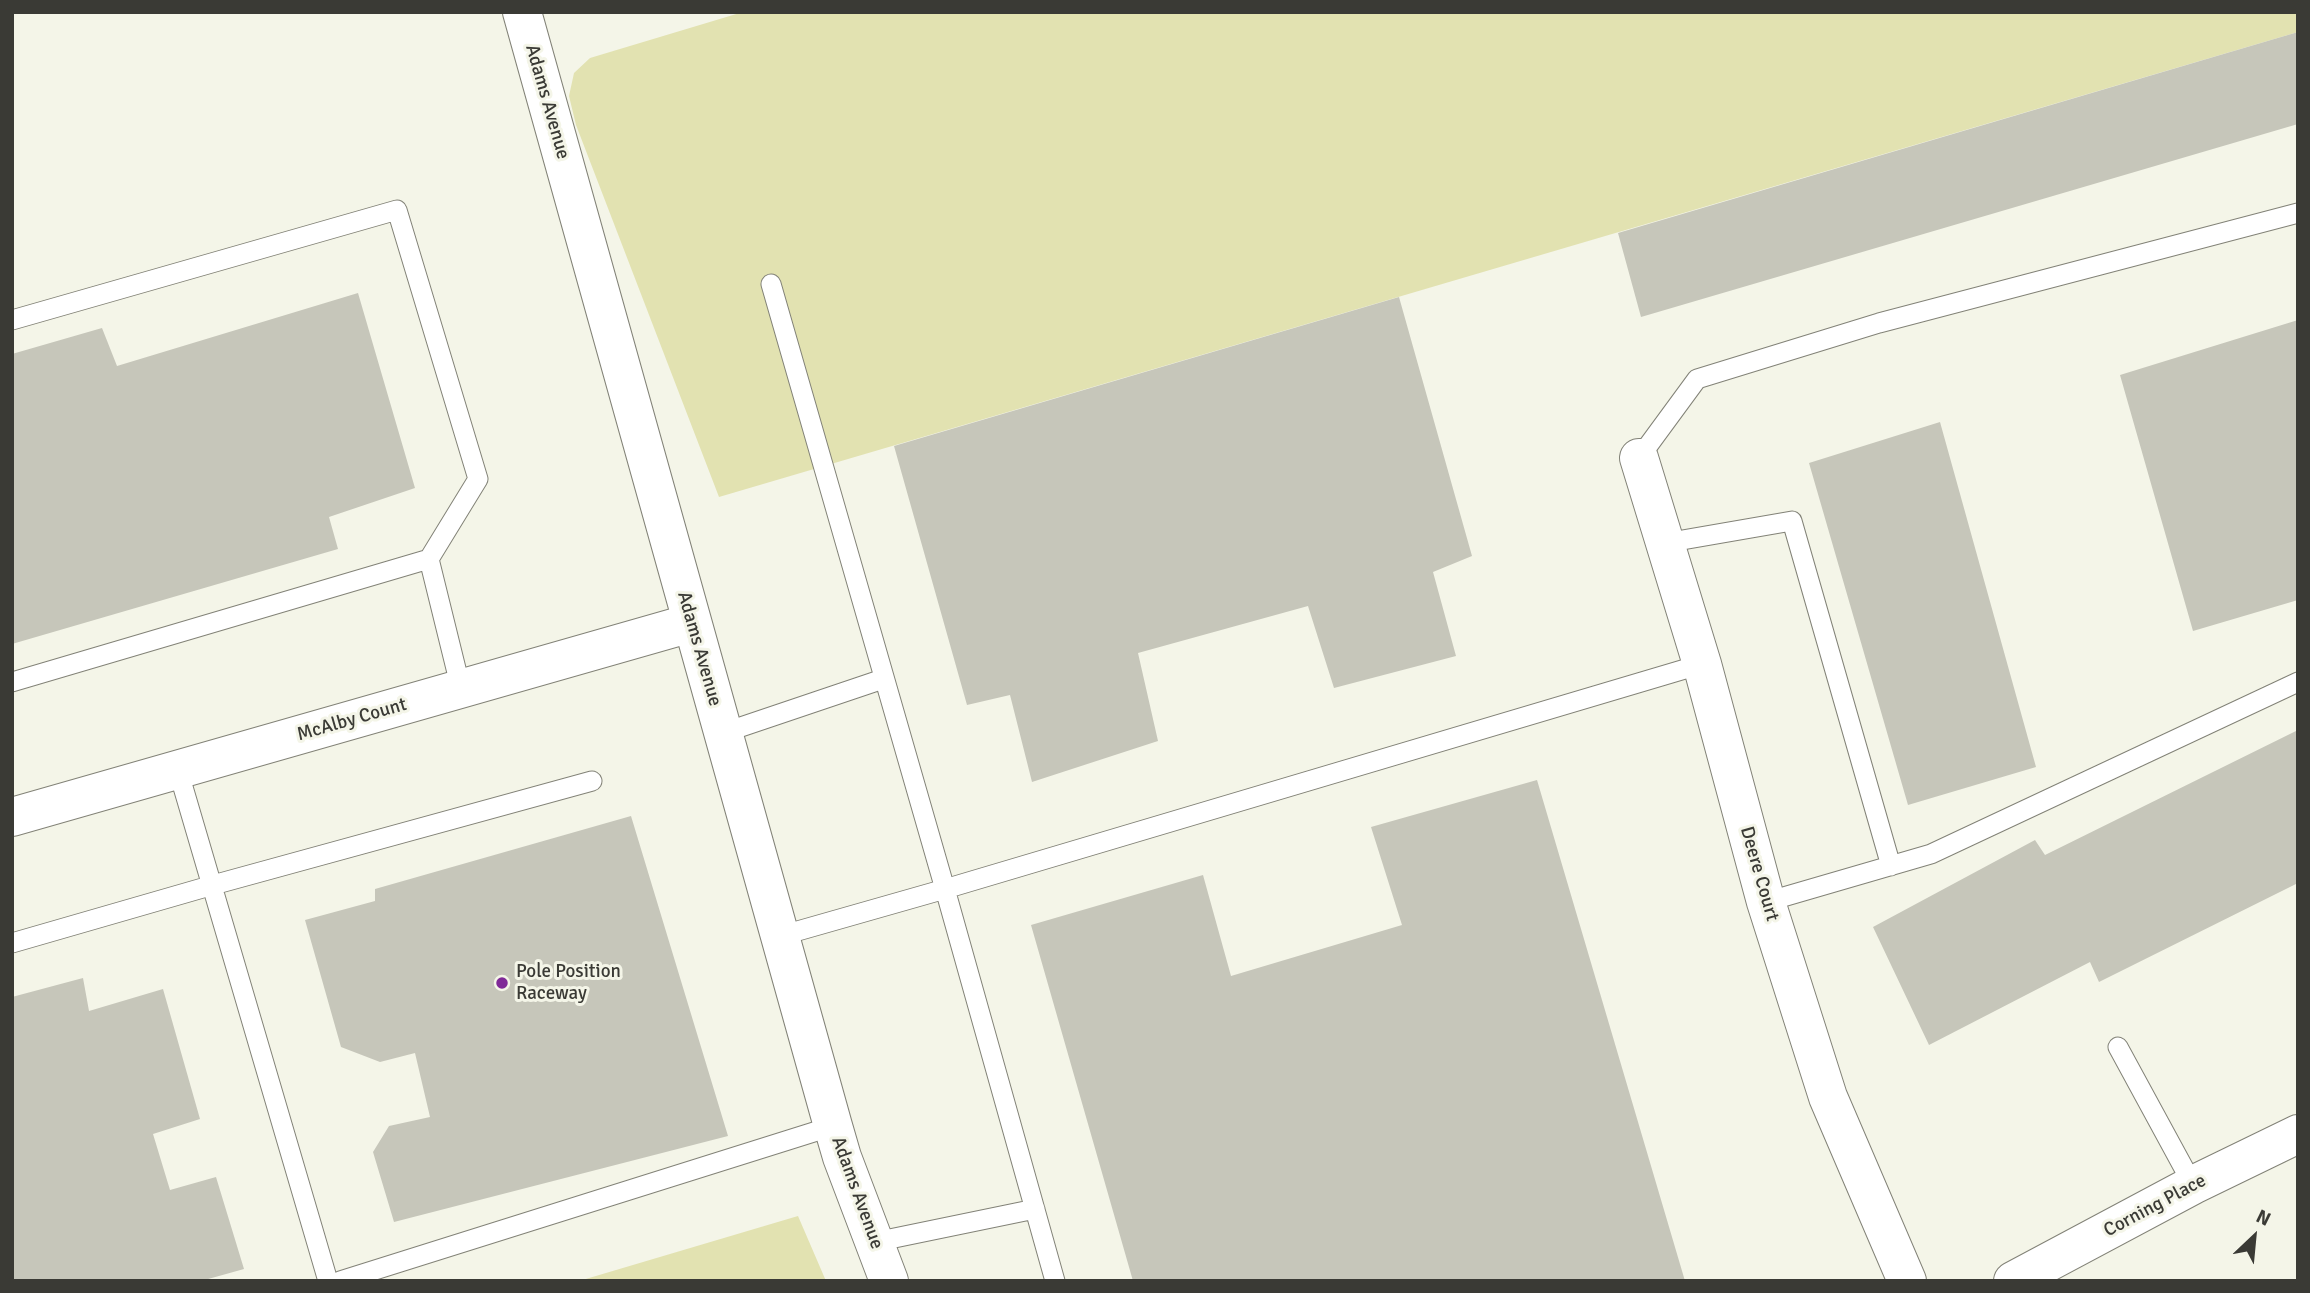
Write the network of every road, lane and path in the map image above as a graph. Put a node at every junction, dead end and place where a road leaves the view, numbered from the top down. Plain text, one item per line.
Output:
1 (528, 14) edge
2 (2298, 213) edge
3 (771, 284) dead end
4 (12, 320) edge
5 (1639, 458) joint
6 (1665, 543) junction
7 (429, 559) junction
8 (691, 623) junction
9 (1702, 664) junction
10 (883, 679) junction
11 (12, 682) edge
12 (2298, 682) edge
13 (461, 688) junction
14 (723, 733) junction
15 (178, 770) junction
16 (592, 782) dead end
17 (12, 817) edge
18 (1891, 866) junction
19 (213, 885) junction
20 (945, 889) junction
21 (1766, 902) junction
22 (780, 936) junction
23 (12, 943) edge
24 (2118, 1047) dead end
25 (833, 1126) junction
26 (2298, 1134) edge
27 (2193, 1185) junction
28 (1035, 1209) junction
29 (876, 1242) junction
30 (328, 1281) edge
31 (340, 1281) edge
32 (889, 1281) edge
33 (1055, 1281) edge
34 (1907, 1281) edge
35 (2013, 1281) edge

1 - 8 street, Adams Avenue
2 - 5 lane
3 - 10 lane
4 - 7 lane
5 - 6 street, Deere Court
6 - 9 street, Deere Court
6 - 18 lane
7 - 11 lane
7 - 13 lane
8 - 13 street, McAlby Count
8 - 14 street, Adams Avenue
9 - 20 lane
9 - 21 street, Deere Court
10 - 14 lane
10 - 20 lane
12 - 18 lane
13 - 15 street, McAlby Count
14 - 22 street, Adams Avenue
15 - 17 street, McAlby Count
15 - 19 lane
16 - 19 lane
18 - 21 lane
19 - 23 lane
19 - 30 lane
20 - 22 lane
20 - 28 lane
21 - 34 street, Deere Court
22 - 25 street, Adams Avenue
24 - 27 lane
25 - 29 street, Adams Avenue
25 - 31 lane
26 - 27 street, Corning Place
27 - 35 street, Corning Place
28 - 29 lane
28 - 33 lane
29 - 32 street, Adams Avenue

